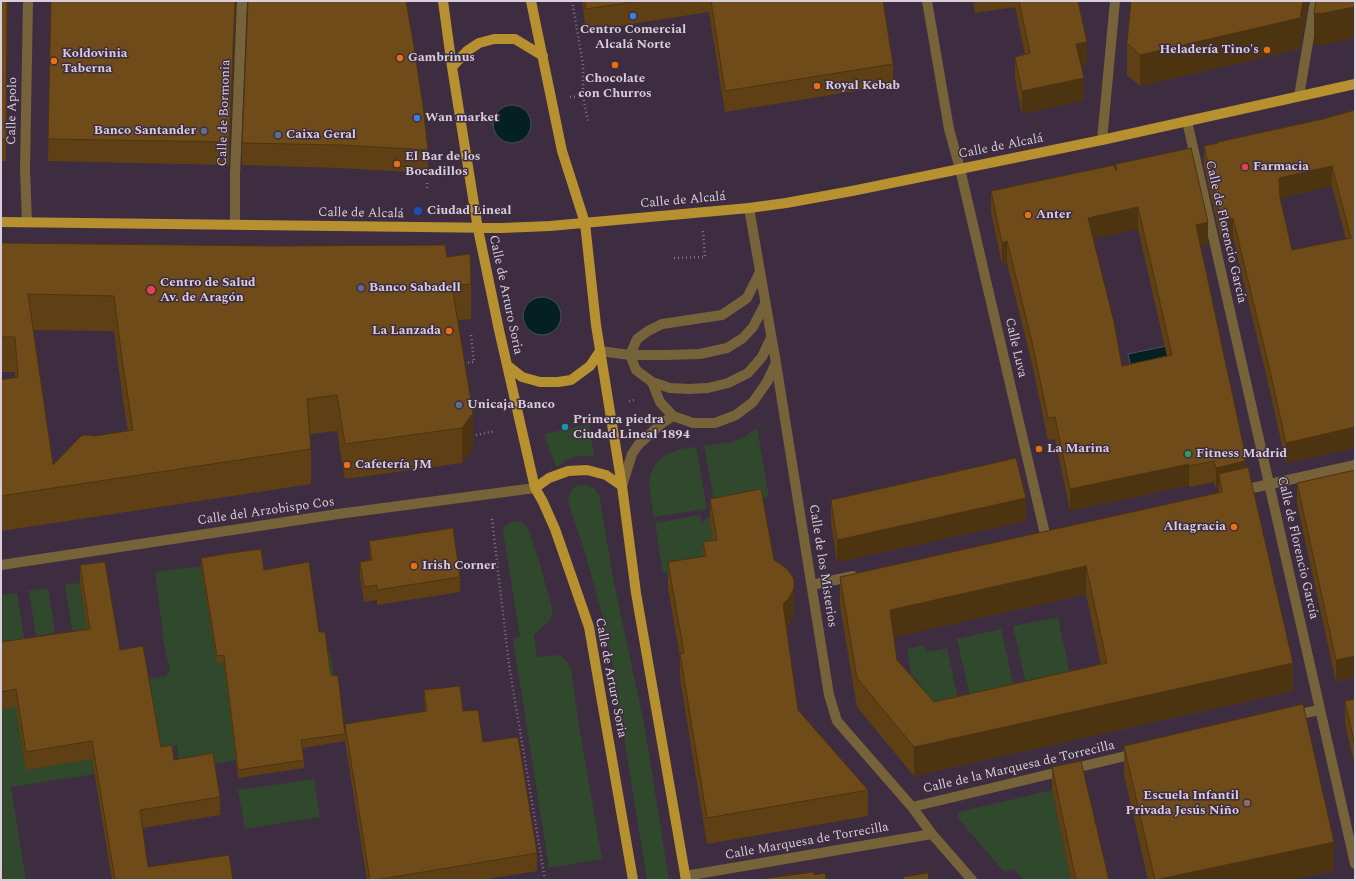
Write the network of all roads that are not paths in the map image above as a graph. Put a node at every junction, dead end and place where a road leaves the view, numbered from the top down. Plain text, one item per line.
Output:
1 (28, 1) edge
2 (242, 1) edge
3 (443, 1) edge
4 (531, 1) edge
5 (927, 1) edge
6 (1115, 1) edge
7 (1315, 1) edge
8 (543, 56) junction
9 (452, 67) junction
10 (1355, 84) edge
11 (1299, 96) junction
12 (1187, 121) junction
13 (1102, 140) junction
14 (960, 169) junction
15 (749, 208) junction
16 (1, 222) edge
17 (27, 222) junction
18 (585, 223) junction
19 (235, 226) junction
20 (478, 229) junction
21 (760, 272) junction
22 (765, 304) junction
23 (771, 338) junction
24 (600, 351) junction
25 (630, 355) junction
26 (776, 363) junction
27 (508, 366) junction
28 (652, 382) junction
29 (673, 416) junction
30 (1355, 465) edge
31 (1269, 484) junction
32 (622, 486) junction
33 (535, 488) junction
34 (1233, 492) edge
35 (1045, 534) edge
36 (1, 565) edge
37 (866, 573) edge
38 (812, 585) junction
39 (1319, 710) junction
40 (1284, 718) edge
41 (1146, 751) edge
42 (912, 807) junction
43 (932, 834) junction
44 (1355, 864) edge
45 (686, 878) edge
46 (631, 879) edge
47 (972, 880) edge

1 - 17 street, Calle Apolo
2 - 19 street, Calle de Bormonia
3 - 9 main road, Calle de Arturo Soria
4 - 8 main road
5 - 14 street, Calle Luva
6 - 13 street
7 - 11 street
8 - 9 main road
8 - 18 main road
9 - 20 main road, Calle de Arturo Soria
10 - 11 main road, Calle de Alcalá
11 - 12 main road, Calle de Alcalá
12 - 13 main road, Calle de Alcalá
12 - 31 street, Calle de Florencio García
13 - 14 main road, Calle de Alcalá
14 - 15 main road, Calle de Alcalá
14 - 35 street, Calle Luva
15 - 18 main road, Calle de Alcalá
15 - 21 street, Calle de los Misterios
16 - 17 main road, Calle de Alcalá
17 - 19 main road, Calle de Alcalá
18 - 20 main road, Calle de Alcalá
18 - 24 main road
19 - 20 main road, Calle de Alcalá
20 - 27 main road, Calle de Arturo Soria
21 - 22 street, Calle de los Misterios
21 - 25 street
22 - 23 street, Calle de los Misterios
22 - 25 street
23 - 26 street, Calle de los Misterios
23 - 28 street
24 - 25 street
24 - 27 main road, Calle de Arturo Soria
24 - 32 main road
25 - 28 street
26 - 29 street
26 - 38 street, Calle de los Misterios
27 - 33 main road, Calle de Arturo Soria
28 - 29 street
29 - 32 street
30 - 31 street
31 - 34 street
31 - 39 street, Calle de Florencio García
32 - 33 main road
32 - 45 main road
33 - 36 street, Calle del Arzobispo Cos
33 - 46 main road, Calle de Arturo Soria
37 - 38 street
38 - 42 street, Calle de los Misterios
39 - 40 street
39 - 44 street, Calle de Florencio García
41 - 42 street, Calle de la Marquesa de Torrecilla
42 - 43 street, Calle de los Misterios
43 - 45 street, Calle Marquesa de Torrecilla
43 - 47 street, Calle de los Misterios

